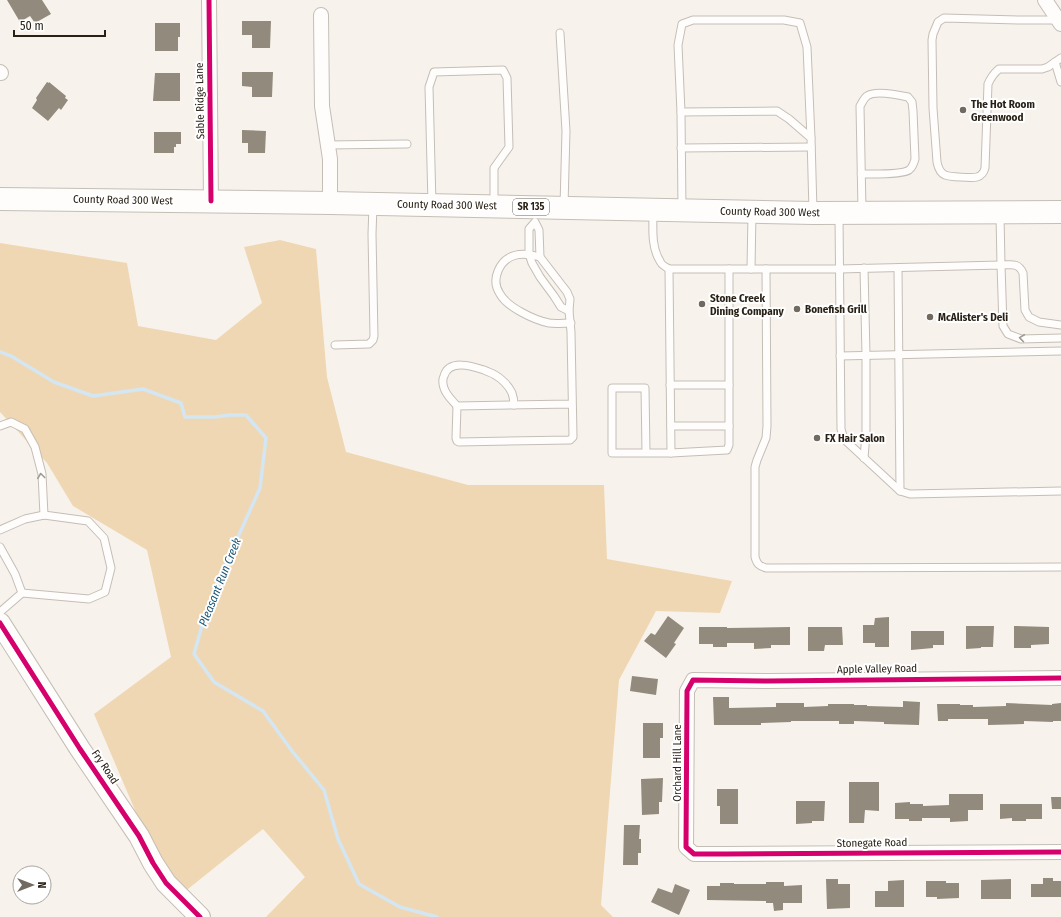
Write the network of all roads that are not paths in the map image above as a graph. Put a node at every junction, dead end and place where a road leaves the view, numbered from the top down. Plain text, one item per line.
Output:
1 (208, 0) edge
2 (1045, 0) edge
3 (321, 15) dead end
4 (1060, 22) edge
5 (560, 33) dead end
6 (1058, 60) edge
7 (1061, 82) edge
8 (681, 112) junction
9 (811, 138) junction
10 (407, 144) dead end
11 (327, 146) junction
12 (811, 147) junction
13 (681, 148) junction
14 (861, 174) junction
15 (0, 199) edge
16 (211, 202) junction
17 (330, 203) junction
18 (373, 204) junction
19 (432, 205) junction
20 (494, 206) junction
21 (564, 208) junction
22 (653, 210) junction
23 (682, 211) junction
24 (752, 212) junction
25 (1000, 212) junction
26 (1061, 212) edge
27 (813, 213) junction
28 (839, 213) junction
29 (862, 213) junction
30 (535, 215) junction
31 (529, 254) junction
32 (540, 257) junction
33 (1001, 265) junction
34 (864, 268) junction
35 (898, 268) junction
36 (669, 269) junction
37 (729, 269) junction
38 (750, 269) junction
39 (766, 269) junction
40 (839, 269) junction
41 (568, 311) junction
42 (570, 323) junction
43 (1061, 325) edge
44 (1061, 338) edge
45 (335, 346) dead end
46 (1061, 351) edge
47 (899, 354) junction
48 (866, 355) junction
49 (840, 356) junction
50 (670, 385) junction
51 (729, 385) junction
52 (572, 404) junction
53 (514, 405) junction
54 (456, 406) junction
55 (0, 426) edge
56 (671, 426) junction
57 (729, 426) junction
58 (646, 453) junction
59 (671, 453) junction
60 (864, 458) junction
61 (900, 490) junction
62 (1061, 491) edge
63 (44, 515) junction
64 (0, 530) edge
65 (0, 547) edge
66 (1061, 567) edge
67 (22, 593) junction
68 (0, 612) edge
69 (0, 623) edge
70 (1061, 678) edge
71 (693, 680) joint
72 (686, 847) joint
73 (1061, 852) edge
74 (200, 917) edge

1 - 16 street, Sable Ridge Lane
2 - 4 street
3 - 11 street
4 - 6 lane
5 - 21 lane
6 - 7 lane
8 - 9 lane
8 - 9 lane
8 - 13 lane
9 - 12 lane
10 - 11 lane
11 - 17 street
12 - 13 lane
12 - 27 lane
13 - 23 lane
14 - 14 lane
14 - 29 lane
15 - 16 main road, County Road 300 West / SR 135
16 - 17 main road, County Road 300 West / SR 135
17 - 18 main road, County Road 300 West / SR 135
18 - 19 main road, County Road 300 West / SR 135
18 - 45 lane
19 - 20 main road, County Road 300 West / SR 135
19 - 20 lane
20 - 30 main road, County Road 300 West / SR 135
21 - 22 main road, County Road 300 West / SR 135
21 - 30 main road, County Road 300 West / SR 135
22 - 23 main road, County Road 300 West / SR 135
22 - 36 lane
23 - 24 main road, County Road 300 West / SR 135
24 - 27 main road, County Road 300 West / SR 135
24 - 38 lane
25 - 26 main road, County Road 300 West / SR 135
25 - 29 main road, County Road 300 West / SR 135
25 - 33 lane
27 - 28 main road, County Road 300 West / SR 135
28 - 29 main road, County Road 300 West / SR 135
28 - 40 lane
30 - 31 lane
30 - 32 lane
31 - 32 lane
31 - 41 lane
31 - 42 lane
32 - 41 lane
33 - 35 lane
33 - 43 lane
44 -> 33 lane
34 - 35 lane
34 - 40 lane
34 - 48 lane
35 - 47 lane
36 - 37 lane
36 - 50 lane
37 - 38 lane
37 - 51 lane
38 - 39 lane
39 - 40 lane
39 - 66 lane
40 - 49 lane
41 - 42 lane
42 - 52 lane
46 - 47 lane
47 - 48 lane
47 - 61 lane
48 - 49 lane
48 - 60 lane
49 - 60 lane
50 - 51 lane
50 - 56 lane
51 - 57 lane
52 - 53 lane
52 - 54 lane
53 - 54 lane
53 - 54 lane
63 -> 55 lane
56 - 57 lane
56 - 59 lane
57 - 59 lane
58 - 58 lane
58 - 59 lane
60 - 61 lane
61 - 62 lane
63 - 64 lane
63 - 67 lane
65 - 67 lane
67 - 68 lane
69 - 74 street, Fry Road
70 - 71 street, Apple Valley Road
71 - 72 street, Orchard Hill Lane
72 - 73 street, Stonegate Road

